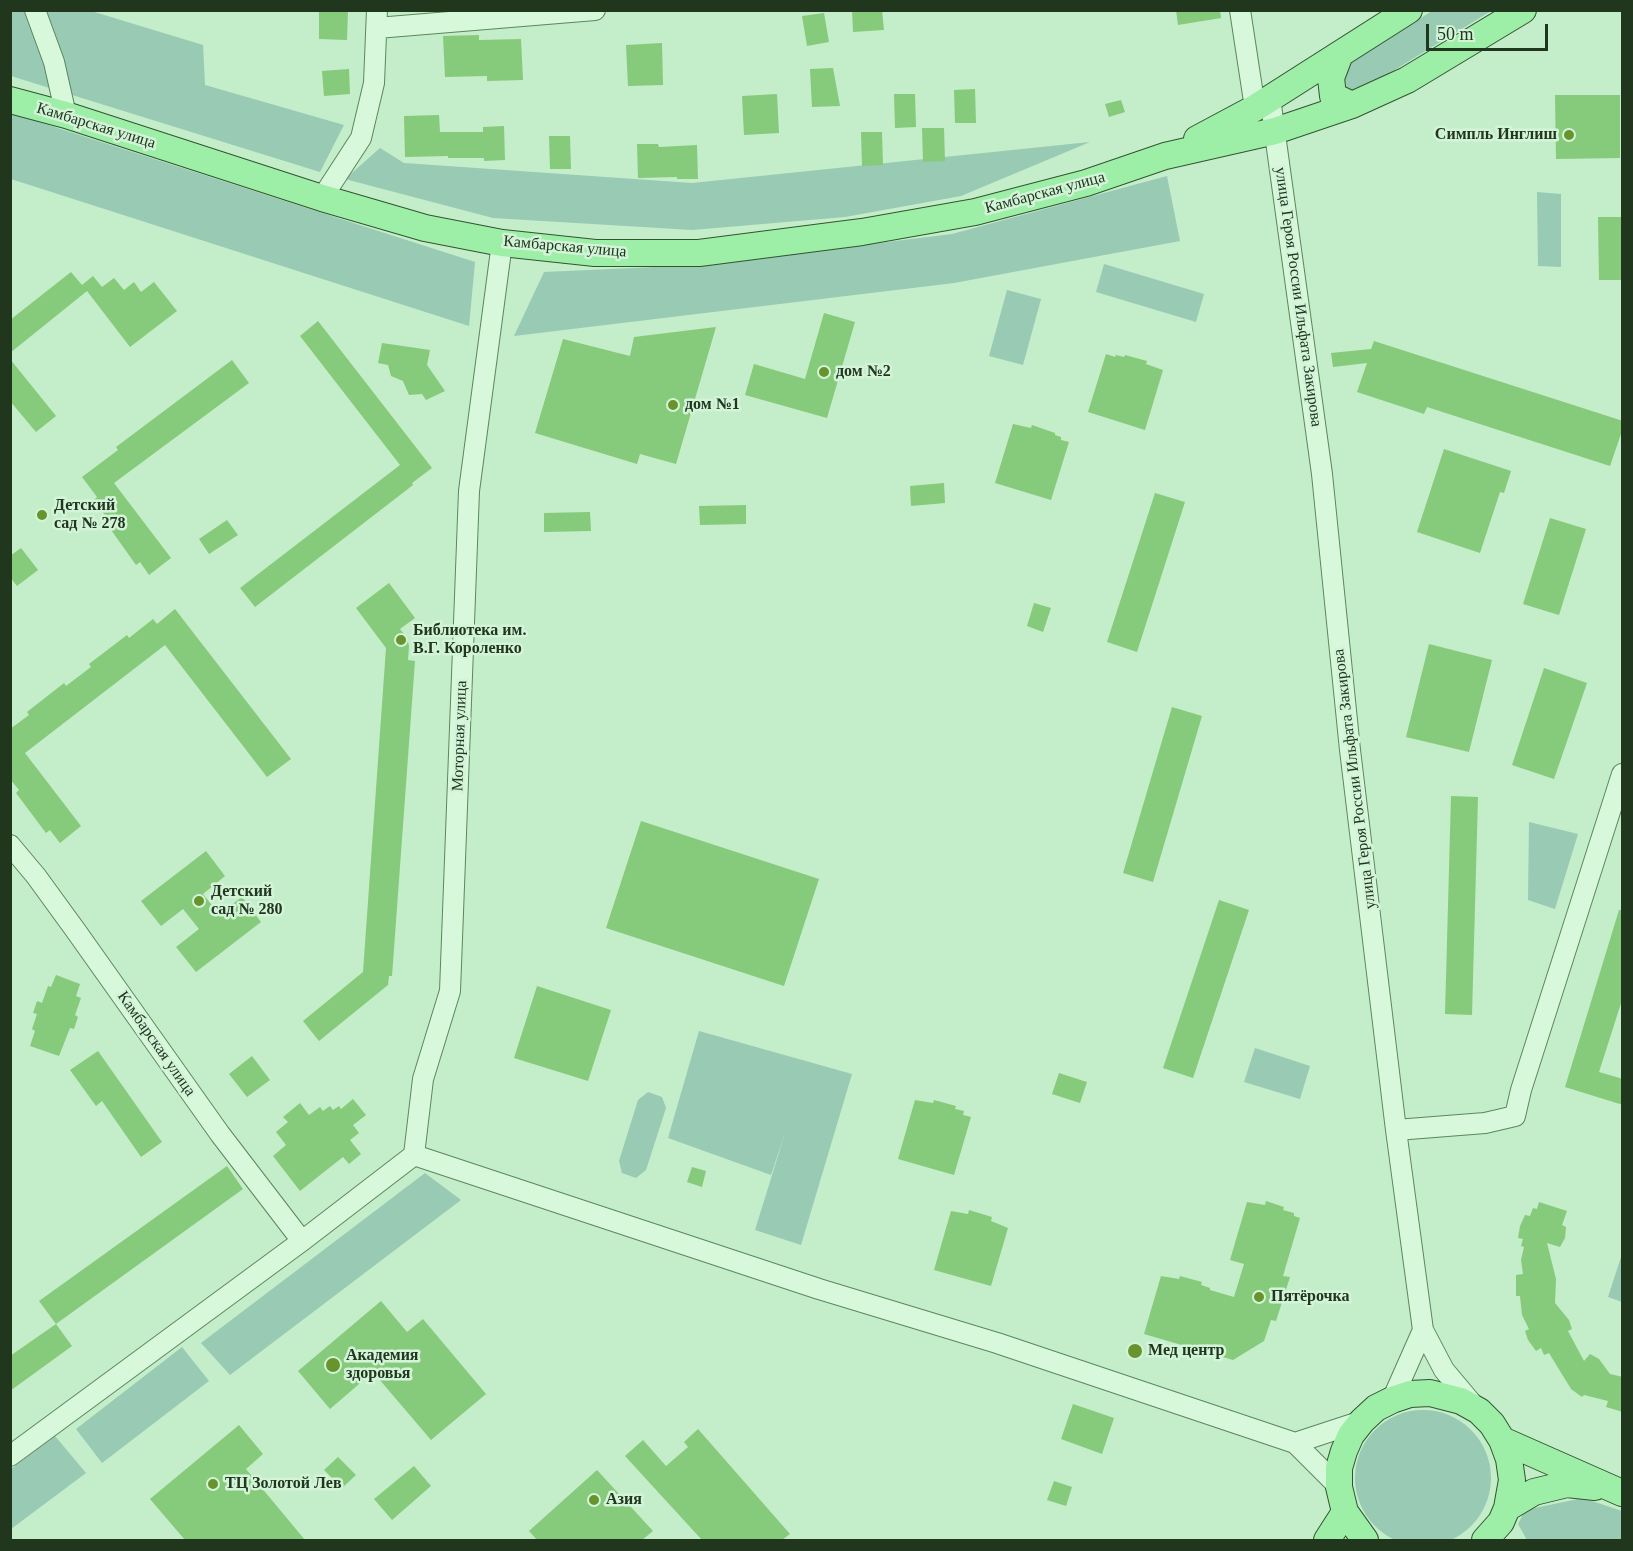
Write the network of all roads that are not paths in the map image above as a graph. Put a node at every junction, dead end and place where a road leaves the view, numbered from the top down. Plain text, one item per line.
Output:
1 (35, 10) edge
2 (595, 10) edge
3 (1240, 10) edge
4 (1409, 10) edge
5 (1523, 10) edge
6 (377, 19) edge
7 (1340, 54) junction
8 (10, 100) edge
9 (1263, 103) junction
10 (1352, 105) junction
11 (66, 115) junction
12 (1275, 130) junction
13 (1165, 156) junction
14 (322, 198) junction
15 (502, 243) junction
16 (1623, 774) edge
17 (10, 845) edge
18 (1396, 1130) junction
19 (414, 1155) junction
20 (302, 1241) junction
21 (1423, 1330) junction
22 (1392, 1400) junction
23 (1479, 1411) junction
24 (1362, 1421) junction
25 (1502, 1440) junction
26 (1296, 1443) junction
27 (10, 1456) edge
28 (1339, 1486) junction
29 (1616, 1490) edge
30 (1507, 1508) junction
31 (1345, 1512) junction
32 (1327, 1540) edge
33 (1365, 1540) edge
34 (1485, 1540) edge

1 - 11 street
2 - 6 street
3 - 9 street, улица Героя России Ильфата Закирова
4 - 7 main road, Камбарская улица
5 - 10 main road, Камбарская улица
6 - 14 street
7 - 9 main road, Камбарская улица
7 - 10 main road
8 - 11 main road, Камбарская улица
9 - 12 street, улица Героя России Ильфата Закирова
9 - 13 main road, Камбарская улица
10 - 12 main road, Камбарская улица
11 - 14 main road, Камбарская улица
12 - 13 main road, Камбарская улица
12 - 18 street, улица Героя России Ильфата Закирова
13 - 15 main road, Камбарская улица
14 - 15 main road, Камбарская улица
15 - 19 street, Моторная улица
16 - 18 street
17 - 20 street, Камбарская улица
18 - 21 street, улица Героя России Ильфата Закирова
19 - 20 street
19 - 26 street
20 - 27 street
21 - 22 street
21 - 23 street, улица Героя России Ильфата Закирова
22 - 23 main road
22 - 24 main road
23 - 25 main road
24 - 26 street
24 - 28 main road
25 - 29 main road
25 - 30 main road
26 - 28 street
28 - 31 main road
29 - 30 main road
30 - 34 main road
31 - 32 main road
31 - 33 main road

